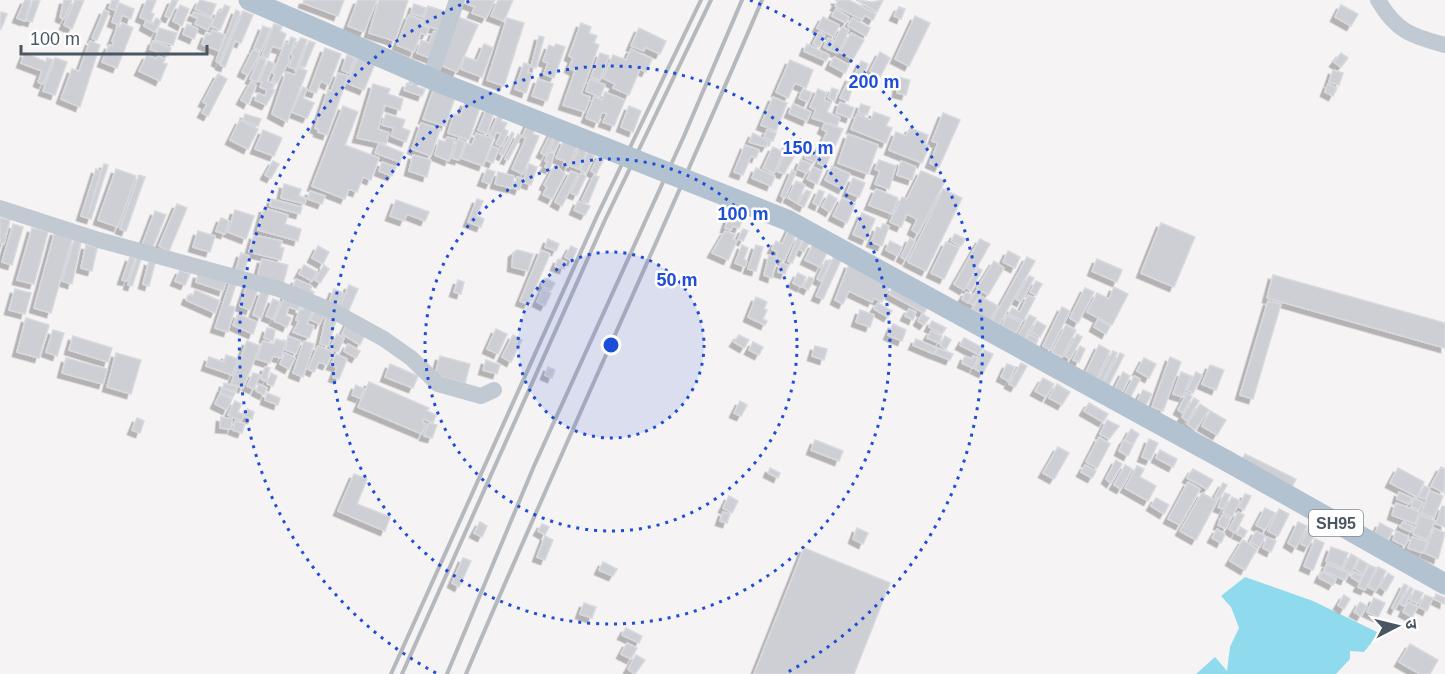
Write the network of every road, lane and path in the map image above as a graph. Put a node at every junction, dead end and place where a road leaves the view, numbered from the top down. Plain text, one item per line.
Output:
1 (249, 0) edge
2 (457, 0) edge
3 (1378, 0) edge
4 (1445, 45) edge
5 (434, 66) dead end
6 (0, 208) edge
7 (494, 390) dead end
8 (1445, 584) edge

1 - 8 main road, SH95, bridge
2 - 5 street
3 - 4 street
6 - 7 street

